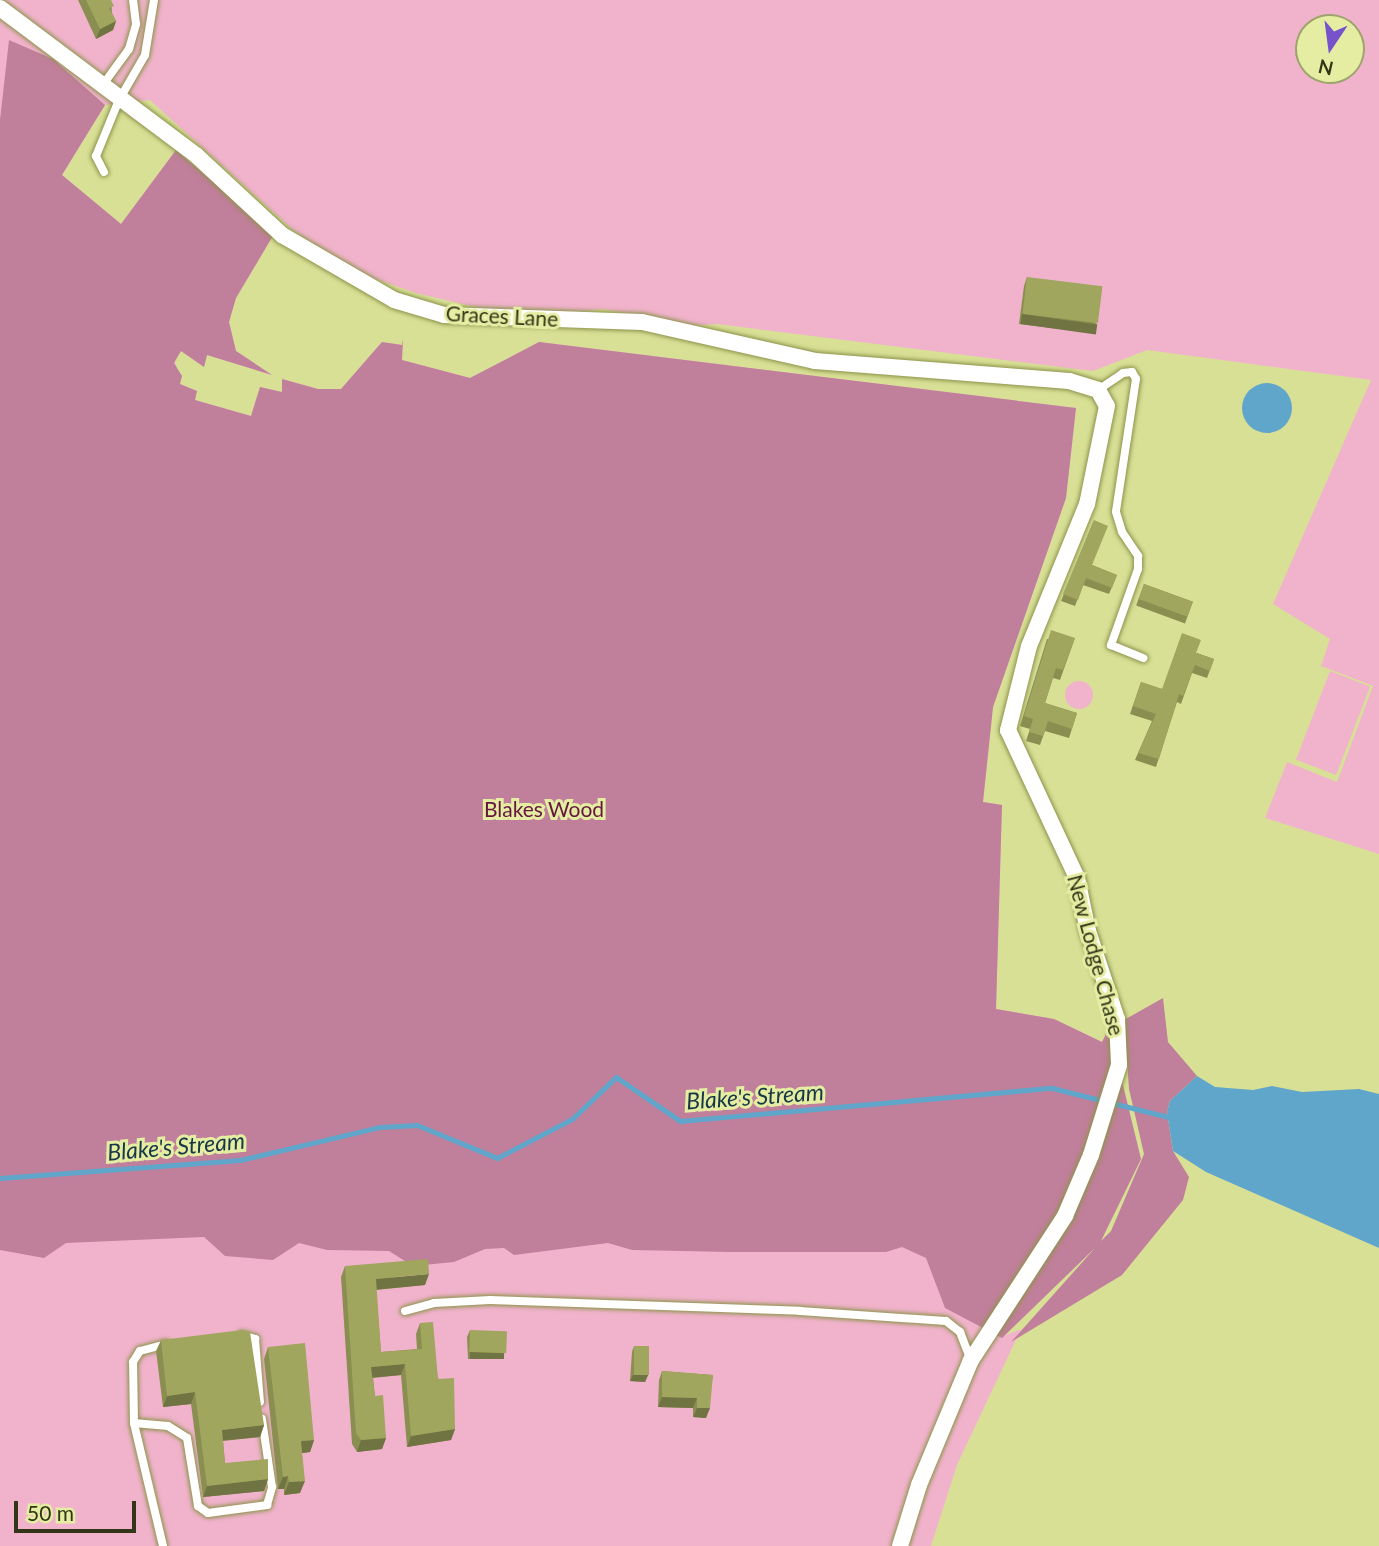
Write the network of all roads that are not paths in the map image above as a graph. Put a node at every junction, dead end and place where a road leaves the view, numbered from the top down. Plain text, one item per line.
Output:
1 (133, 0) edge
2 (154, 0) edge
3 (0, 8) edge
4 (102, 86) junction
5 (119, 100) junction
6 (104, 172) dead end
7 (1098, 390) junction
8 (1144, 658) dead end
9 (405, 1311) dead end
10 (225, 1336) edge
11 (176, 1342) edge
12 (971, 1360) junction
13 (134, 1423) junction
14 (163, 1546) edge
15 (900, 1546) edge

1 - 4 lane
2 - 5 lane
3 - 4 street, Graces Lane
4 - 5 street, Graces Lane
5 - 6 lane
5 - 7 street, Graces Lane
7 - 8 lane
7 - 12 street, New Lodge Chase
9 - 12 lane
10 - 13 lane
11 - 13 lane
12 - 15 street, New Lodge Chase
13 - 14 lane

